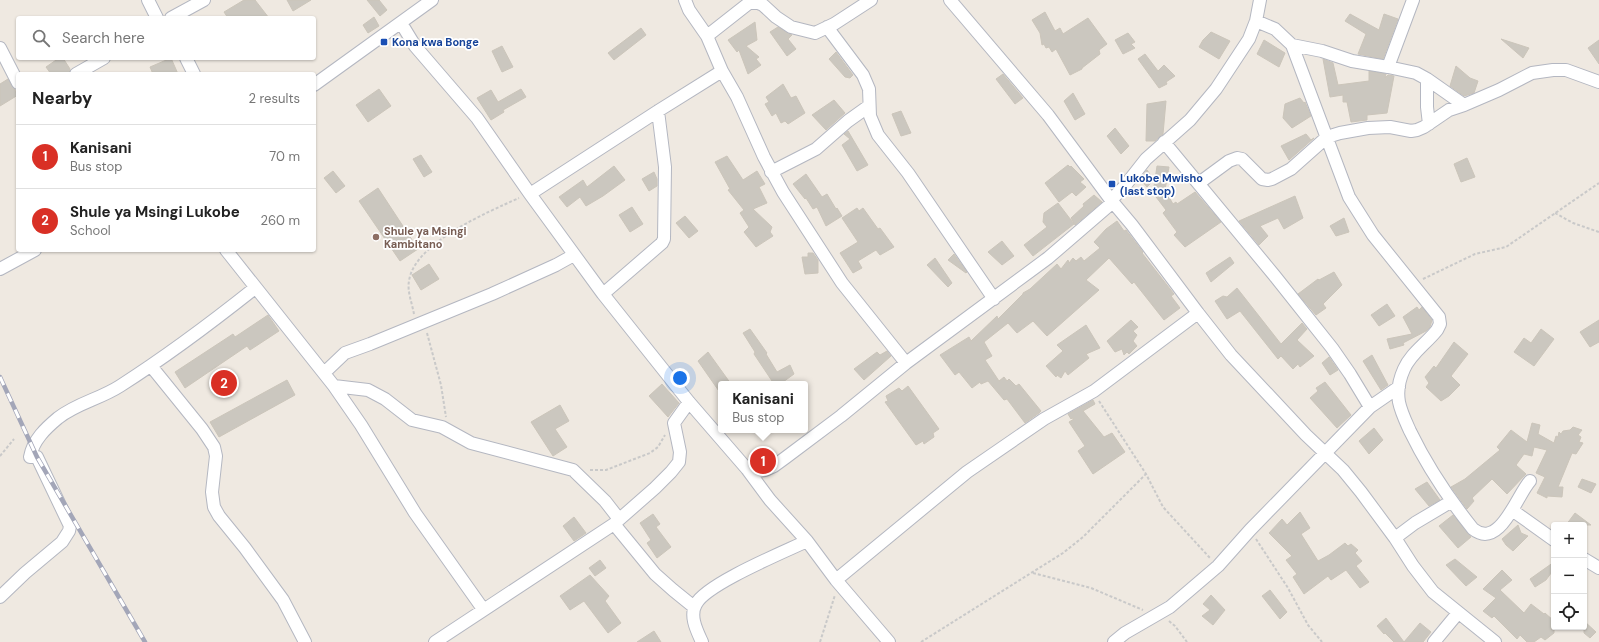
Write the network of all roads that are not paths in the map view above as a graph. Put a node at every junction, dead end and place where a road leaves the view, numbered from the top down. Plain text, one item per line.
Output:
1 (148, 0) edge
2 (204, 0) edge
3 (432, 0) edge
4 (685, 0) edge
5 (871, 0) edge
6 (950, 0) edge
7 (1260, 0) edge
8 (1414, 0) edge
9 (156, 16) edge
10 (176, 16) edge
11 (1256, 20) junction
12 (401, 23) junction
13 (827, 27) junction
14 (706, 36) junction
15 (1292, 45) junction
16 (0, 48) edge
17 (100, 60) edge
18 (187, 60) edge
19 (1388, 67) junction
20 (722, 71) junction
21 (80, 72) edge
22 (193, 72) edge
23 (16, 79) edge
24 (1427, 79) junction
25 (1599, 82) edge
26 (316, 84) edge
27 (1464, 105) junction
28 (869, 106) junction
29 (658, 111) junction
30 (1429, 124) junction
31 (1327, 137) junction
32 (1164, 142) junction
33 (771, 172) junction
34 (1199, 183) junction
35 (530, 194) junction
36 (1112, 201) junction
37 (31, 252) edge
38 (228, 252) edge
39 (574, 255) junction
40 (0, 269) edge
41 (255, 288) junction
42 (603, 294) junction
43 (994, 299) junction
44 (1198, 313) junction
45 (906, 363) junction
46 (150, 366) junction
47 (324, 373) junction
48 (334, 386) junction
49 (1399, 387) junction
50 (690, 402) junction
51 (1370, 407) junction
52 (1327, 453) junction
53 (747, 468) junction
54 (1530, 482) dead end
55 (1452, 501) junction
56 (1512, 510) junction
57 (616, 522) junction
58 (1395, 538) junction
59 (1551, 538) edge
60 (807, 542) junction
61 (1587, 561) edge
62 (1599, 568) edge
63 (838, 581) junction
64 (0, 597) edge
65 (694, 608) junction
66 (483, 609) junction
67 (1458, 613) junction
68 (438, 641) edge
69 (305, 642) edge
70 (702, 642) edge
71 (889, 642) edge
72 (1114, 642) edge
73 (1434, 642) edge
74 (1495, 642) edge

1 - 9 street
2 - 10 street
3 - 12 street
4 - 14 street
5 - 13 street
6 - 36 street
7 - 11 street
8 - 19 street
11 - 15 street
11 - 32 street
12 - 26 street
12 - 35 street
13 - 14 street
13 - 28 street
14 - 20 street
15 - 19 street
15 - 31 street
16 - 23 street
17 - 21 street
18 - 22 street
19 - 24 street
20 - 29 street
20 - 33 street
24 - 27 street
24 - 30 street
25 - 27 street
27 - 30 street
28 - 33 street
28 - 43 street
29 - 35 street
29 - 42 street
30 - 31 street
31 - 34 street
31 - 49 street
32 - 34 street
32 - 36 street
33 - 45 street
34 - 51 street
35 - 39 street
36 - 43 street
36 - 44 street
37 - 40 street
38 - 41 street
39 - 42 street
39 - 47 street
41 - 46 street
41 - 47 street
42 - 50 street
43 - 45 street
44 - 52 street
44 - 63 street
45 - 53 street
46 - 64 street
46 - 69 street
47 - 48 street
48 - 57 street
48 - 66 street
49 - 51 street
49 - 55 street
50 - 53 street
50 - 57 street
51 - 52 street
52 - 58 street
52 - 72 street
53 - 60 street
54 - 56 street
55 - 56 street
55 - 58 street
56 - 59 street
57 - 65 street
57 - 66 street
58 - 67 street
60 - 63 street
60 - 65 street
61 - 62 street
63 - 71 street
65 - 70 street
66 - 68 street
67 - 73 street
67 - 74 street

